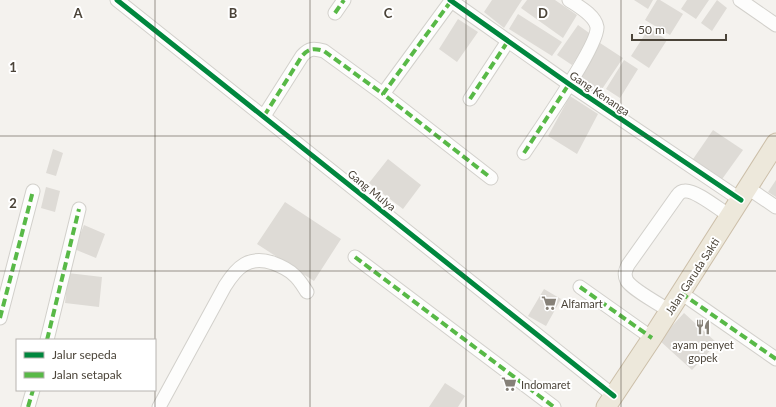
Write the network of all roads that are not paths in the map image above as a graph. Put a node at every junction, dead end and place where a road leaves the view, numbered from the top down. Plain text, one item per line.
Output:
1 (117, 0) edge
2 (344, 0) edge
3 (450, 0) edge
4 (569, 0) edge
5 (740, 0) edge
6 (335, 13) dead end
7 (776, 25) edge
8 (508, 41) junction
9 (569, 84) junction
10 (383, 94) junction
11 (470, 99) dead end
12 (264, 116) junction
13 (776, 143) edge
14 (524, 153) dead end
15 (490, 178) dead end
16 (33, 190) dead end
17 (744, 194) junction
18 (776, 207) edge
19 (79, 209) dead end
20 (730, 216) junction
21 (355, 257) dead end
22 (580, 287) dead end
23 (307, 292) dead end
24 (681, 294) junction
25 (670, 311) junction
26 (0, 318) edge
27 (652, 338) junction
28 (47, 339) edge
29 (776, 359) edge
30 (33, 391) edge
31 (610, 401) edge
32 (28, 407) edge
33 (159, 407) edge
34 (554, 407) edge

1 - 12 street, Gang Mulya
2 - 6 street
3 - 8 street, Gang Kenanga
3 - 10 street
4 - 9 street
5 - 7 street
8 - 9 street, Gang Kenanga
8 - 11 street
9 - 14 street
9 - 17 street, Gang Kenanga
10 - 12 street
10 - 15 street
12 - 31 street, Gang Mulya
13 - 17 highway, Jalan Garuda Sakti
16 - 26 street
17 - 18 street, Gang Kenanga
17 - 20 highway, Jalan Garuda Sakti
19 - 28 street
20 - 24 highway, Jalan Garuda Sakti
20 - 25 street
21 - 34 street
22 - 27 street
23 - 33 street
24 - 25 highway, Jalan Garuda Sakti
24 - 29 street
25 - 27 highway, Jalan Garuda Sakti
27 - 31 highway, Jalan Garuda Sakti
30 - 32 street

